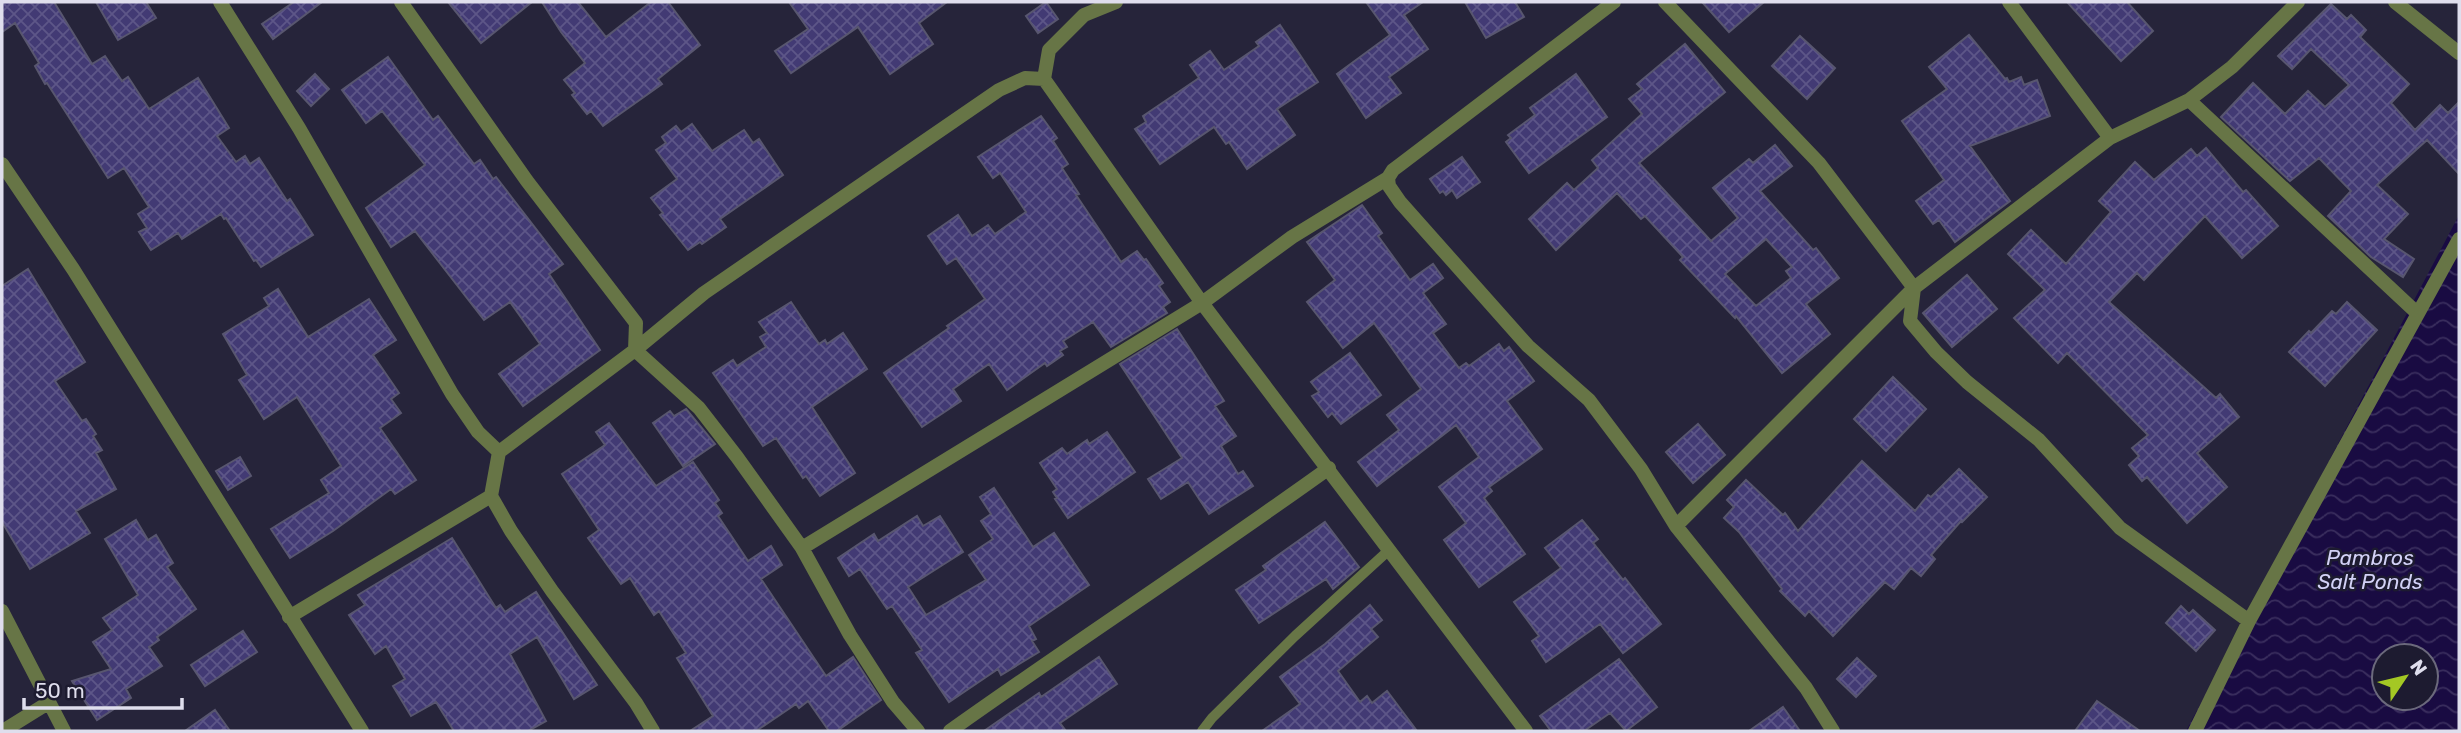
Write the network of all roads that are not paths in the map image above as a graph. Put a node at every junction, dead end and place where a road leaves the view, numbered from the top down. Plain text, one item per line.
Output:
1 (220, 2) edge
2 (401, 2) edge
3 (1116, 2) edge
4 (1614, 2) edge
5 (1665, 2) edge
6 (2008, 2) edge
7 (2298, 2) edge
8 (2395, 2) edge
9 (2459, 53) edge
10 (1044, 79) junction
11 (2189, 100) junction
12 (2110, 138) junction
13 (2, 164) edge
14 (1388, 178) junction
15 (2459, 239) edge
16 (1914, 288) junction
17 (1202, 303) junction
18 (2417, 313) junction
19 (635, 350) junction
20 (499, 452) junction
21 (1329, 468) junction
22 (491, 496) junction
23 (1676, 526) junction
24 (802, 548) junction
25 (1388, 551) junction
26 (2, 611) edge
27 (289, 617) junction
28 (2249, 621) junction
29 (48, 703) junction
30 (3, 731) edge
31 (64, 731) edge
32 (362, 731) edge
33 (653, 731) edge
34 (918, 731) edge
35 (950, 731) edge
36 (1202, 731) edge
37 (1527, 731) edge
38 (1833, 731) edge
39 (2195, 731) edge

1 - 20 street
2 - 19 street
3 - 10 street
4 - 14 street
5 - 16 street
6 - 12 street
7 - 11 street
8 - 9 street
10 - 17 street
10 - 19 street
11 - 12 street
11 - 18 street
12 - 16 street
13 - 27 street
14 - 17 street
14 - 23 street
15 - 18 street
16 - 23 street
16 - 28 street
17 - 21 street
17 - 24 street
18 - 28 street
19 - 20 street
19 - 24 street
20 - 22 street
21 - 25 street
21 - 35 street
22 - 27 street
22 - 33 street
23 - 38 street
24 - 34 street
25 - 36 lane
25 - 37 street
26 - 29 street
27 - 32 street
28 - 39 street
29 - 30 street
29 - 31 street

